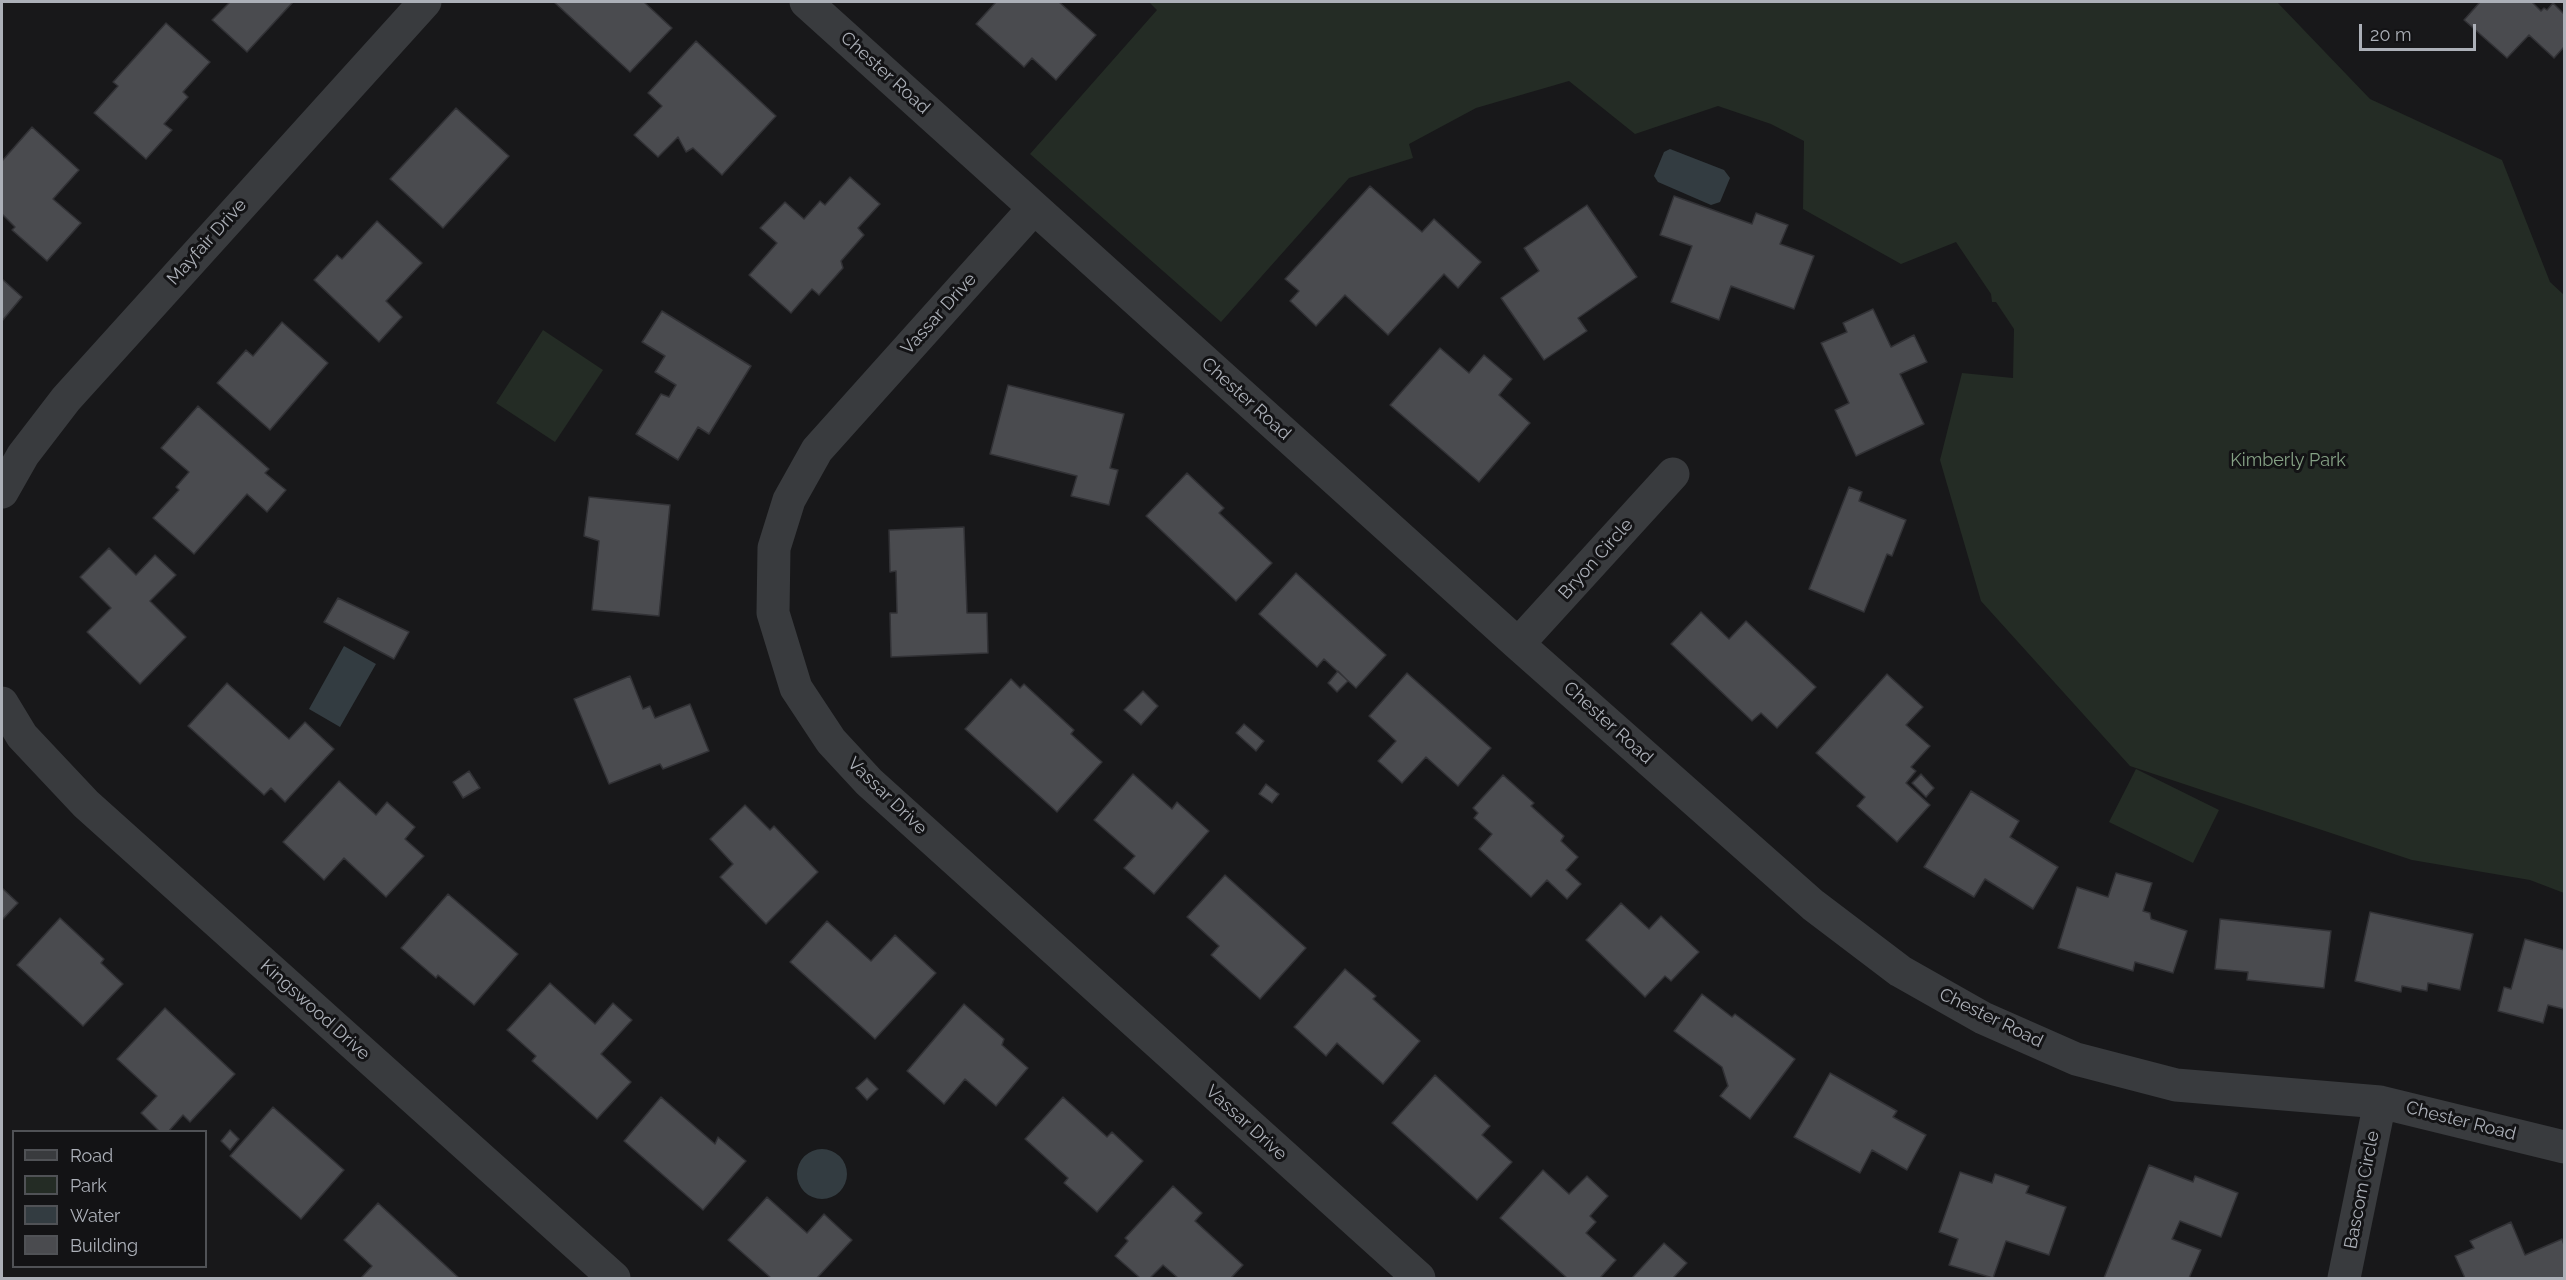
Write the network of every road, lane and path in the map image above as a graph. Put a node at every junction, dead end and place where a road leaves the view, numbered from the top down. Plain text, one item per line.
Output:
1 (425, 2) edge
2 (806, 2) edge
3 (1034, 208) junction
4 (1674, 474) dead end
5 (2, 492) edge
6 (1518, 644) junction
7 (2, 703) edge
8 (2380, 1101) junction
9 (2565, 1147) edge
10 (614, 1278) edge
11 (1419, 1278) edge
12 (2344, 1278) edge

1 - 5 street, Mayfair Drive
2 - 3 street, Chester Road
3 - 6 street, Chester Road
3 - 11 street, Vassar Drive
4 - 6 street, Bryon Circle
6 - 8 street, Chester Road
7 - 10 street, Kingswood Drive
8 - 9 street, Chester Road
8 - 12 street, Bascom Circle

